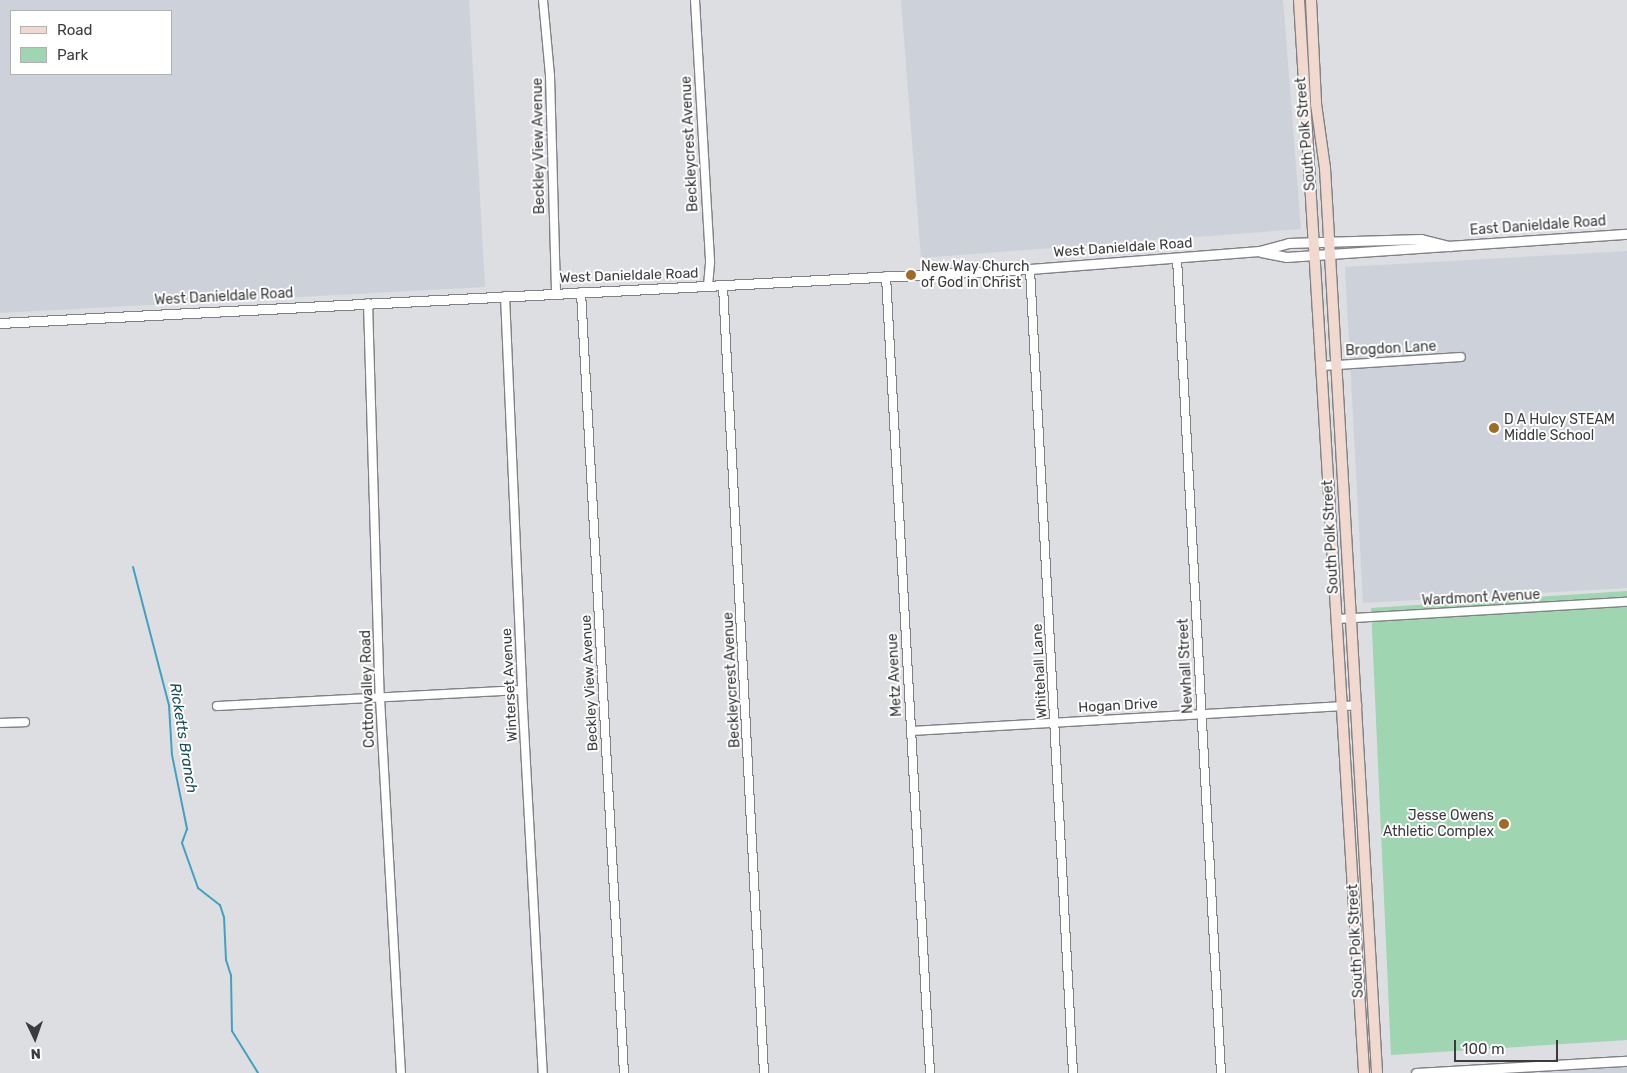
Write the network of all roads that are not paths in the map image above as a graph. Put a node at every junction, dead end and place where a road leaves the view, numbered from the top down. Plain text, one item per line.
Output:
1 (543, 0) edge
2 (695, 0) edge
3 (1299, 0) edge
4 (1311, 0) edge
5 (1316, 104) junction
6 (1305, 105) junction
7 (1627, 234) edge
8 (1328, 241) junction
9 (1314, 242) junction
10 (1450, 246) junction
11 (1259, 251) junction
12 (1329, 254) junction
13 (1315, 255) junction
14 (1177, 258) junction
15 (1030, 269) junction
16 (886, 276) junction
17 (723, 286) junction
18 (708, 287) junction
19 (556, 292) junction
20 (581, 292) junction
21 (505, 296) junction
22 (368, 303) junction
23 (0, 323) edge
24 (1461, 358) dead end
25 (1335, 365) junction
26 (1322, 366) junction
27 (1340, 466) junction
28 (1328, 467) junction
29 (1345, 549) junction
30 (1332, 550) junction
31 (1627, 602) edge
32 (1349, 618) junction
33 (1337, 619) junction
34 (522, 690) junction
35 (380, 698) junction
36 (1357, 704) junction
37 (217, 706) dead end
38 (1344, 706) junction
39 (1201, 714) junction
40 (1056, 721) junction
41 (25, 722) dead end
42 (0, 723) edge
43 (911, 731) junction
44 (1366, 878) junction
45 (1354, 879) junction
46 (1627, 1062) edge
47 (401, 1073) edge
48 (543, 1073) edge
49 (624, 1073) edge
50 (764, 1073) edge
51 (930, 1073) edge
52 (1073, 1073) edge
53 (1221, 1073) edge
54 (1364, 1073) edge
55 (1377, 1073) edge
56 (1416, 1073) edge

1 - 19 street, Beckley View Avenue
2 - 18 street, Beckleycrest Avenue
3 - 6 main road, South Polk Street
4 - 5 main road, South Polk Street
5 - 6 main road
5 - 8 main road, South Polk Street
6 - 9 main road, South Polk Street
7 - 10 street, East Danieldale Road
8 - 9 street, West Danieldale Road
8 - 10 street, East Danieldale Road
8 - 12 main road, South Polk Street
9 - 11 street, West Danieldale Road
9 - 13 main road, South Polk Street
10 - 12 street, East Danieldale Road
11 - 13 street, West Danieldale Road
11 - 14 street, West Danieldale Road
12 - 13 street, West Danieldale Road
12 - 25 main road, South Polk Street
13 - 26 main road, South Polk Street
14 - 15 street, West Danieldale Road
14 - 39 street, Newhall Street
15 - 16 street, West Danieldale Road
15 - 40 street, Whitehall Lane
16 - 17 street, West Danieldale Road
16 - 43 street, Metz Avenue
17 - 18 street, West Danieldale Road
17 - 50 street, Beckleycrest Avenue
18 - 20 street, West Danieldale Road
19 - 20 street, West Danieldale Road
19 - 21 street, West Danieldale Road
20 - 49 street, Beckley View Avenue
21 - 22 street, West Danieldale Road
21 - 34 street, Winterset Avenue
22 - 23 street, West Danieldale Road
22 - 35 street, Cottonvalley Road
24 - 25 street, Brogdon Lane
25 - 26 street, Brogdon Lane
25 - 27 main road, South Polk Street
26 - 28 main road, South Polk Street
27 - 28 main road
27 - 29 main road, South Polk Street
28 - 30 main road, South Polk Street
29 - 30 main road
29 - 32 main road, South Polk Street
30 - 33 main road, South Polk Street
31 - 32 street, Wardmont Avenue
32 - 33 street, Wardmont Avenue
32 - 36 main road, South Polk Street
33 - 38 main road, South Polk Street
34 - 35 street
34 - 48 street, Winterset Avenue
35 - 37 street
35 - 47 street, Cottonvalley Road
36 - 38 street, Hogan Drive
36 - 44 main road, South Polk Street
38 - 39 street, Hogan Drive
38 - 45 main road, South Polk Street
39 - 40 street, Hogan Drive
39 - 53 street, Newhall Street
40 - 43 street, Hogan Drive
40 - 52 street, Whitehall Lane
41 - 42 street
43 - 51 street, Metz Avenue
44 - 45 main road
44 - 55 main road, South Polk Street
45 - 54 main road, South Polk Street
46 - 56 street

